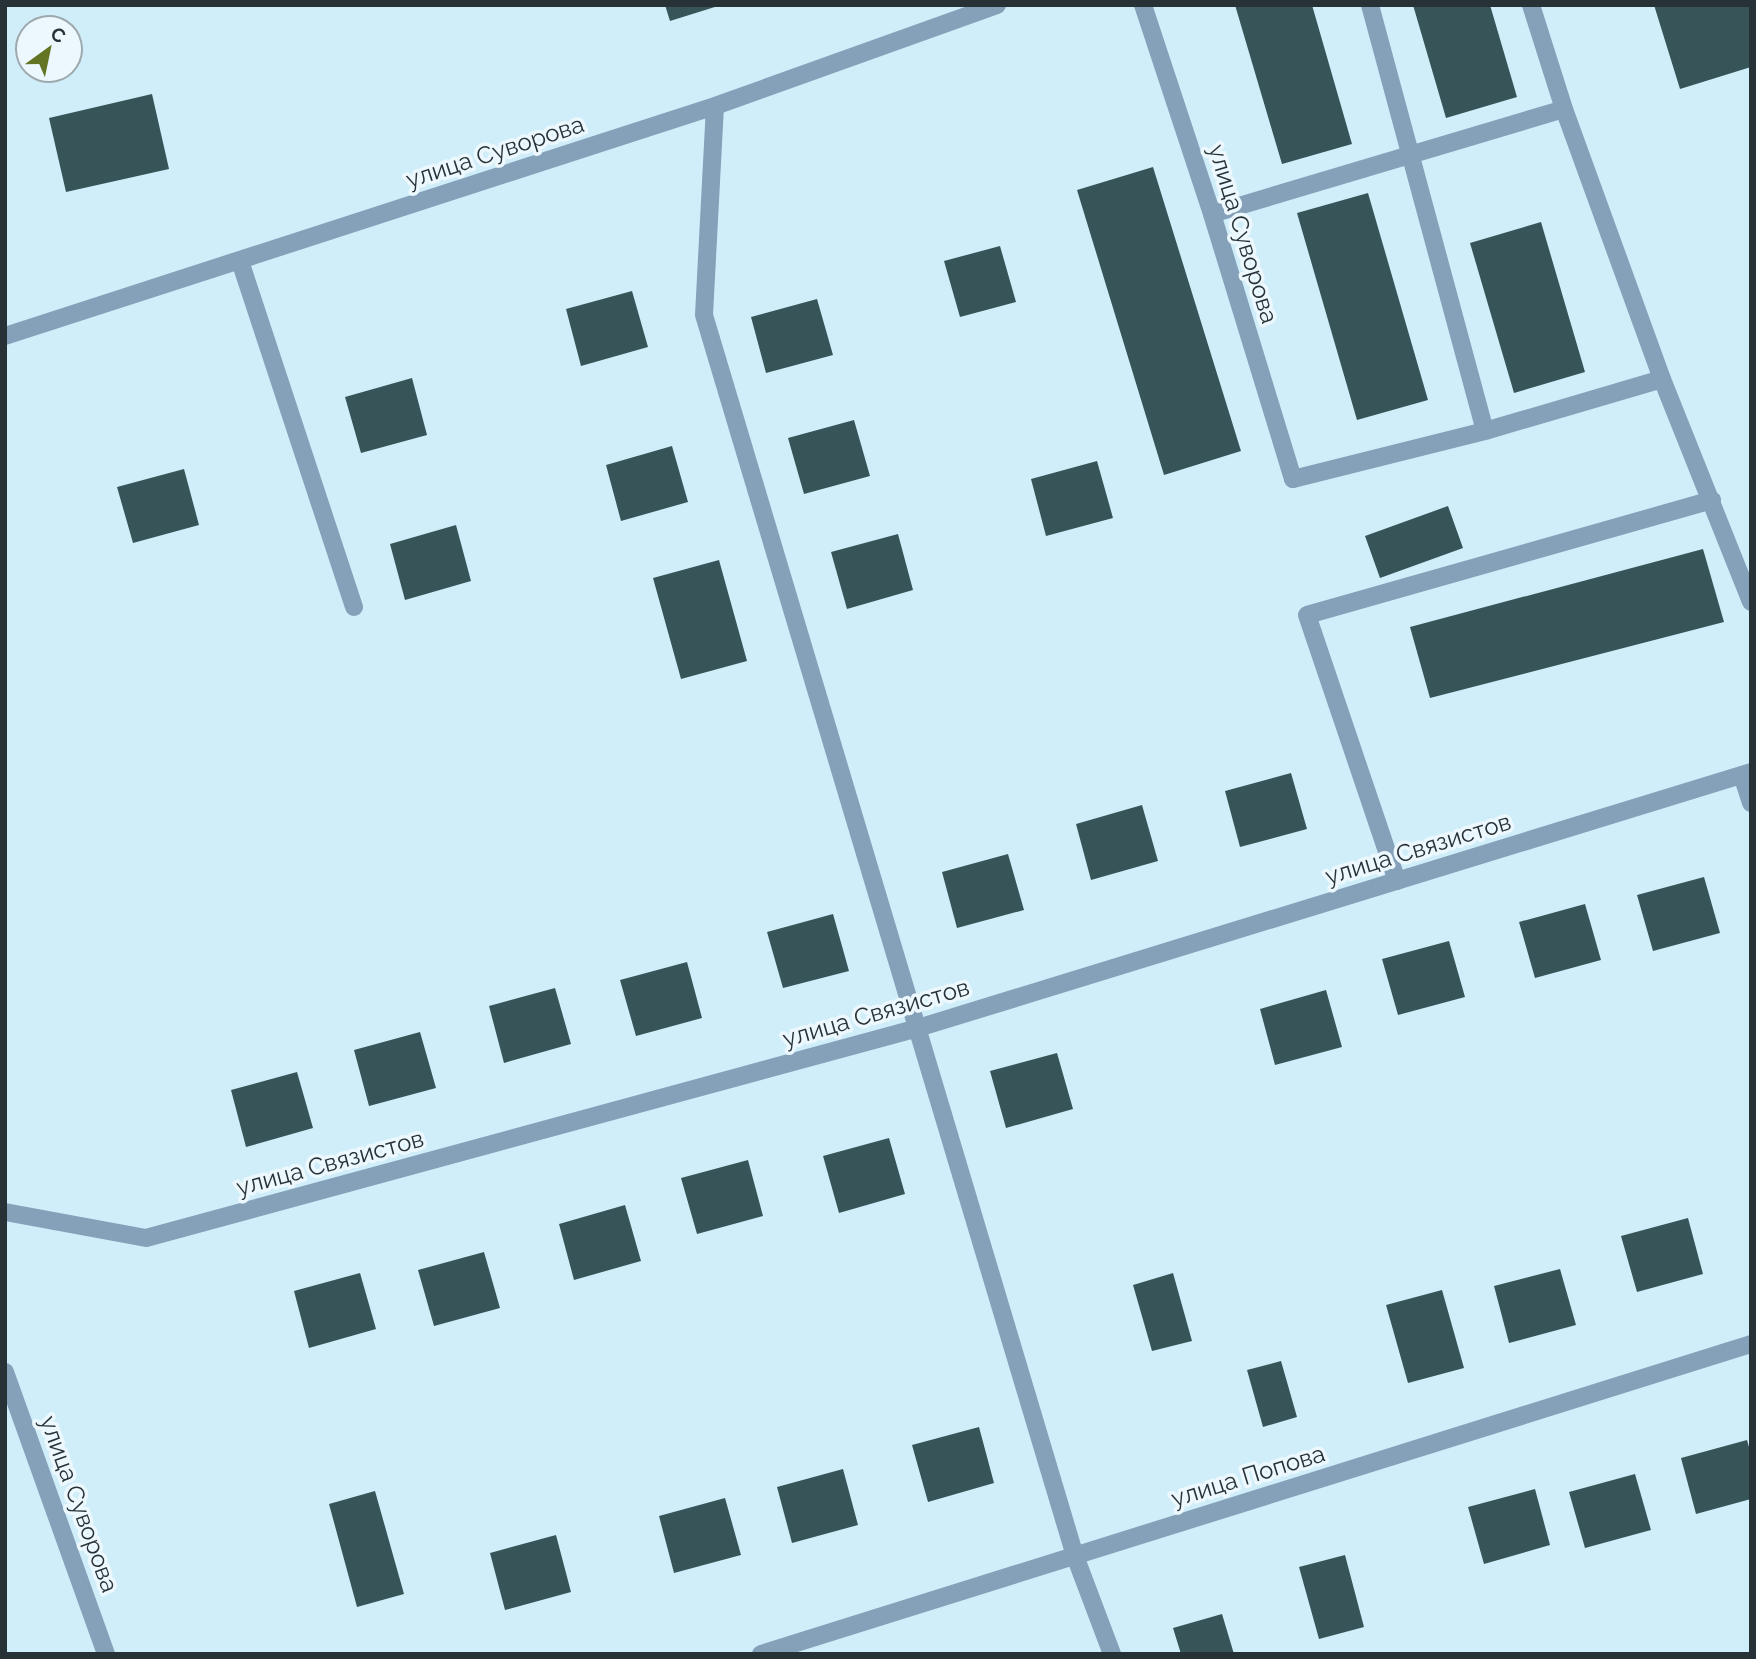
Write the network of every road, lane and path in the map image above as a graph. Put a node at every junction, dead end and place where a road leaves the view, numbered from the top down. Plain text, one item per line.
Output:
1 (997, 5) edge
2 (1143, 5) edge
3 (1370, 5) edge
4 (1531, 5) edge
5 (715, 106) junction
6 (1564, 109) junction
7 (1410, 154) junction
8 (1212, 214) junction
9 (240, 261) junction
10 (5, 336) edge
11 (1661, 379) junction
12 (1485, 431) junction
13 (1712, 500) junction
14 (1751, 602) edge
15 (354, 607) dead end
16 (1746, 774) edge
17 (1751, 803) edge
18 (1397, 881) junction
19 (918, 1028) junction
20 (5, 1212) edge
21 (1751, 1343) edge
22 (5, 1372) edge
23 (1075, 1556) junction
24 (104, 1653) edge
25 (761, 1654) edge
26 (1112, 1654) edge

1 - 5 street, улица Суворова
2 - 8 street, улица Суворова
3 - 7 street
4 - 6 street
5 - 9 street, улица Суворова
5 - 19 street
6 - 7 street
6 - 11 street
7 - 8 street
7 - 12 street
8 - 12 street, улица Суворова
9 - 10 street, улица Суворова
9 - 15 street
11 - 12 street
11 - 13 street
13 - 14 street
13 - 18 street
16 - 17 street
16 - 18 street, улица Связистов
18 - 19 street, улица Связистов
19 - 20 street, улица Связистов
19 - 23 street
21 - 23 street, улица Попова
22 - 24 street, улица Суворова
23 - 25 street, улица Попова
23 - 26 street

